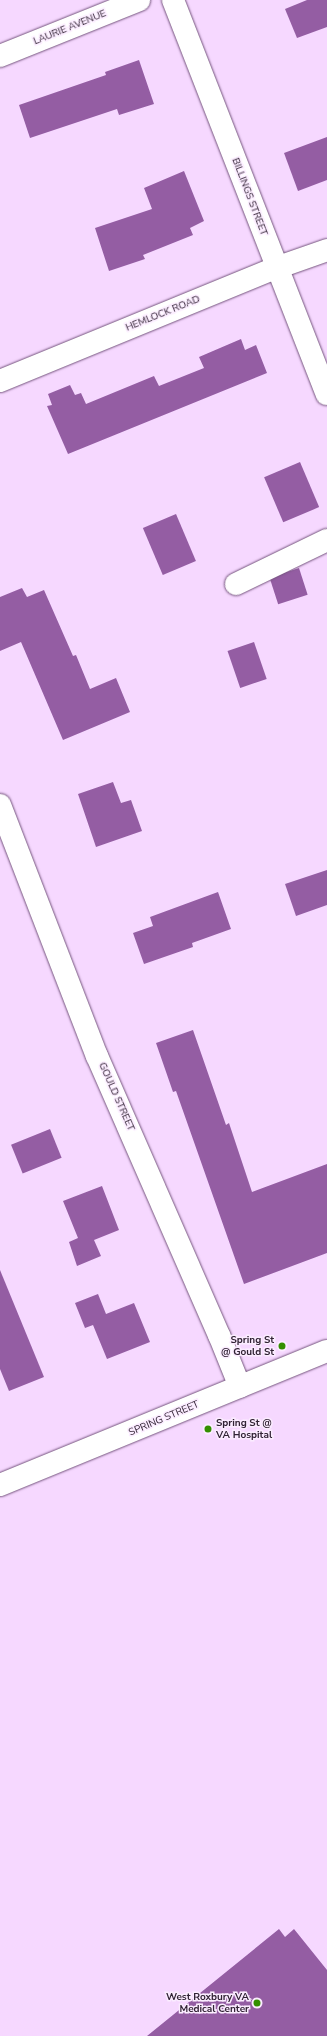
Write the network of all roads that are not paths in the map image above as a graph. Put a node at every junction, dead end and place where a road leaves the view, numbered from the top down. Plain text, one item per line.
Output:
1 (139, 0) edge
2 (173, 0) edge
3 (0, 56) edge
4 (327, 250) edge
5 (276, 268) junction
6 (0, 381) edge
7 (327, 394) edge
8 (327, 540) edge
9 (236, 584) dead end
10 (0, 805) edge
11 (327, 1351) edge
12 (240, 1387) junction
13 (0, 1485) edge

1 - 3 street, LAURIE AVENUE
2 - 5 street, BILLINGS STREET
4 - 5 street, HEMLOCK ROAD
5 - 6 street, HEMLOCK ROAD
5 - 7 street, BILLINGS STREET
8 - 9 street
10 - 12 street, GOULD STREET
11 - 12 street, SPRING STREET
12 - 13 street, SPRING STREET

